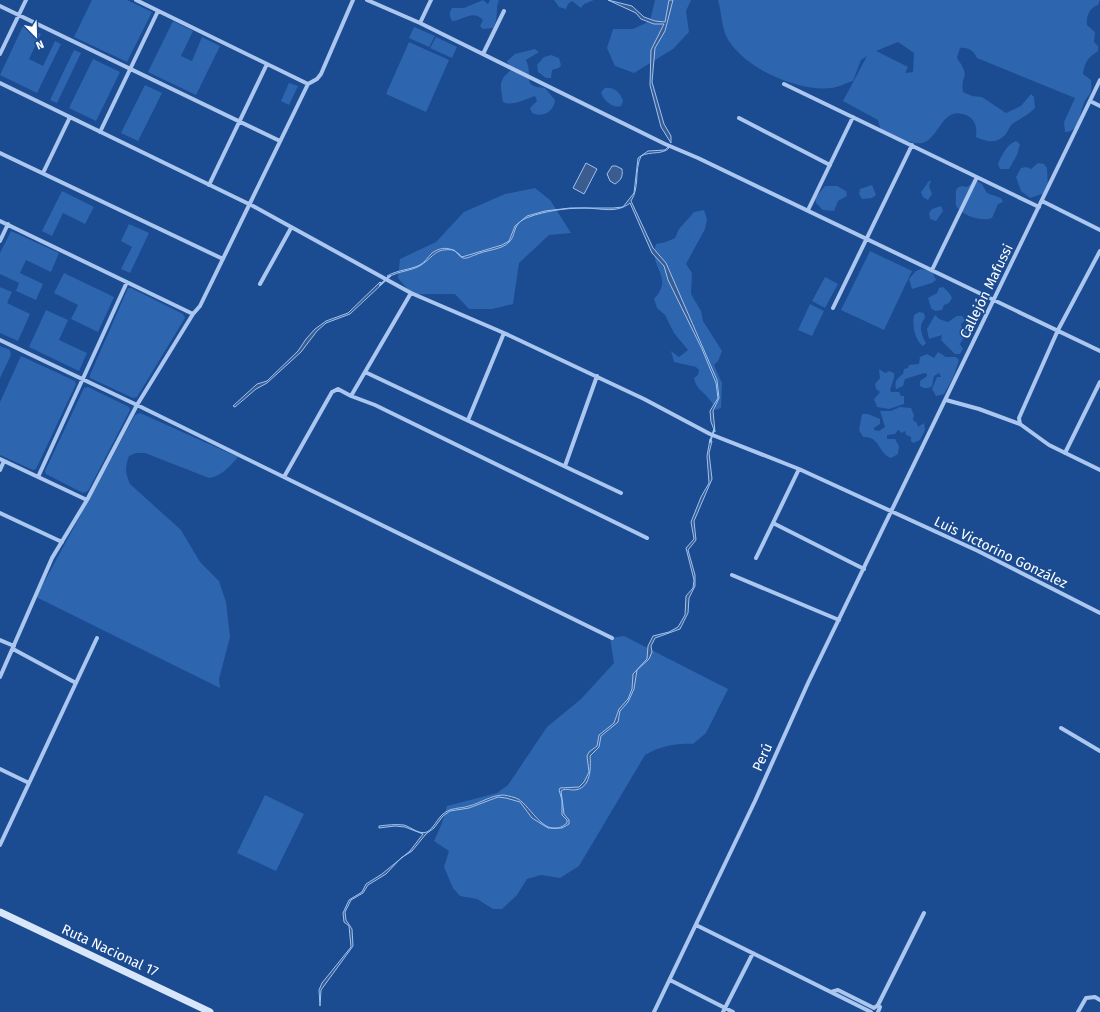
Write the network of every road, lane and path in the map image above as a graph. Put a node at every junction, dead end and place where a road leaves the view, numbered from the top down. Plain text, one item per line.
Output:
1 (26, 0) edge
2 (136, 0) edge
3 (353, 0) edge
4 (367, 0) edge
5 (431, 0) edge
6 (0, 6) edge
7 (158, 11) junction
8 (504, 11) dead end
9 (19, 15) junction
10 (420, 24) junction
11 (0, 54) edge
12 (483, 54) junction
13 (267, 64) junction
14 (131, 69) junction
15 (1100, 80) edge
16 (0, 83) edge
17 (308, 84) junction
18 (784, 84) dead end
19 (1090, 101) junction
20 (1100, 106) edge
21 (70, 117) junction
22 (853, 117) junction
23 (739, 118) dead end
24 (239, 121) junction
25 (100, 132) junction
26 (280, 141) junction
27 (912, 145) junction
28 (0, 153) edge
29 (830, 165) junction
30 (43, 173) junction
31 (977, 177) junction
32 (209, 185) junction
33 (1042, 201) junction
34 (250, 204) junction
35 (1039, 207) junction
36 (808, 210) junction
37 (0, 221) edge
38 (8, 224) junction
39 (291, 228) junction
40 (1100, 230) edge
41 (866, 238) junction
42 (0, 241) edge
43 (1100, 251) edge
44 (223, 259) junction
45 (932, 270) junction
46 (126, 282) junction
47 (260, 284) dead end
48 (411, 293) junction
49 (994, 300) junction
50 (833, 308) dead end
51 (193, 314) junction
52 (1058, 330) junction
53 (504, 333) junction
54 (0, 340) edge
55 (1100, 351) edge
56 (365, 372) junction
57 (597, 376) junction
58 (82, 379) junction
59 (1100, 382) edge
60 (351, 396) junction
61 (946, 400) junction
62 (137, 405) junction
63 (468, 420) junction
64 (1020, 424) junction
65 (1065, 453) junction
66 (2, 460) edge
67 (565, 466) junction
68 (0, 470) edge
69 (799, 470) junction
70 (1100, 470) edge
71 (38, 477) junction
72 (284, 477) junction
73 (621, 493) dead end
74 (87, 500) junction
75 (892, 512) junction
76 (0, 513) edge
77 (773, 523) junction
78 (647, 538) dead end
79 (62, 542) junction
80 (756, 558) dead end
81 (864, 569) junction
82 (732, 575) dead end
83 (1100, 613) edge
84 (839, 620) junction
85 (97, 638) dead end
86 (612, 638) dead end
87 (0, 640) edge
88 (13, 648) junction
89 (0, 678) edge
90 (76, 683) junction
91 (1061, 728) dead end
92 (1100, 751) edge
93 (0, 769) edge
94 (29, 783) junction
95 (0, 845) edge
96 (0, 912) edge
97 (924, 913) dead end
98 (696, 925) junction
99 (753, 953) junction
100 (670, 980) junction
101 (831, 992) junction
102 (1100, 1000) edge
103 (878, 1007) junction
104 (724, 1010) edge
105 (210, 1012) edge
106 (654, 1012) edge
107 (733, 1012) edge
108 (870, 1012) edge
109 (878, 1012) edge
110 (1078, 1012) edge

1 - 9 street
2 - 7 street
3 - 17 street
4 - 10 street
5 - 10 street
6 - 9 street
7 - 13 street
7 - 14 street
8 - 12 street
9 - 11 street
9 - 14 street
10 - 12 street
12 - 36 street
13 - 17 street
13 - 24 street
14 - 24 street
14 - 25 street
15 - 19 street, Callejón Mafussi
16 - 21 street, Luis Victorino González
17 - 26 street
18 - 22 street
19 - 20 street
19 - 33 street, Callejón Mafussi
21 - 25 street, Luis Victorino González
21 - 30 street
22 - 27 street
22 - 29 street
23 - 29 street
24 - 26 street
24 - 32 street
25 - 32 street, Luis Victorino González
26 - 34 street
27 - 31 street
27 - 41 street
28 - 30 street
29 - 36 street
30 - 44 street
31 - 35 street
31 - 45 street
32 - 34 street, Luis Victorino González
33 - 35 street, Callejón Mafussi
33 - 40 street
34 - 39 street, Luis Victorino González
34 - 44 street
35 - 49 street, Callejón Mafussi
36 - 41 street
37 - 38 street
38 - 42 street
38 - 46 street
39 - 47 street
39 - 48 street, Luis Victorino González
41 - 45 street
41 - 50 street
43 - 52 street
44 - 51 street
45 - 49 street
46 - 51 street
46 - 58 street
48 - 53 street, Luis Victorino González
48 - 56 street
49 - 52 street
49 - 61 street, Callejón Mafussi
51 - 62 street
52 - 55 street
52 - 64 street
53 - 57 street, Luis Victorino González
53 - 63 street
54 - 58 street
56 - 60 street
56 - 63 street
57 - 67 street
57 - 69 street, Luis Victorino González
58 - 62 street
58 - 71 street
59 - 65 street
60 - 72 street
60 - 78 street
61 - 64 street
61 - 75 street, Callejón Mafussi
62 - 72 street
62 - 74 street
63 - 67 street
64 - 65 street
65 - 70 street
66 - 68 street
66 - 71 street
67 - 73 street
69 - 75 street, Luis Victorino González
69 - 77 street
71 - 74 street
72 - 86 street
74 - 79 street
75 - 81 street, Perú
75 - 83 street, Luis Victorino González
76 - 79 street
77 - 80 street
77 - 81 street
79 - 88 street
81 - 84 street, Perú
82 - 84 street
84 - 98 street, Perú
85 - 90 street
87 - 88 street
88 - 89 street
88 - 90 street
90 - 94 street
91 - 92 street
93 - 94 street
94 - 95 street
96 - 105 street, Ruta Nacional 17
97 - 103 street
98 - 99 street
98 - 100 street, Perú
99 - 101 street
99 - 104 street
100 - 104 street
100 - 106 street, Perú
101 - 103 street
101 - 108 street
102 - 110 street
103 - 108 street
103 - 109 street
104 - 107 street

